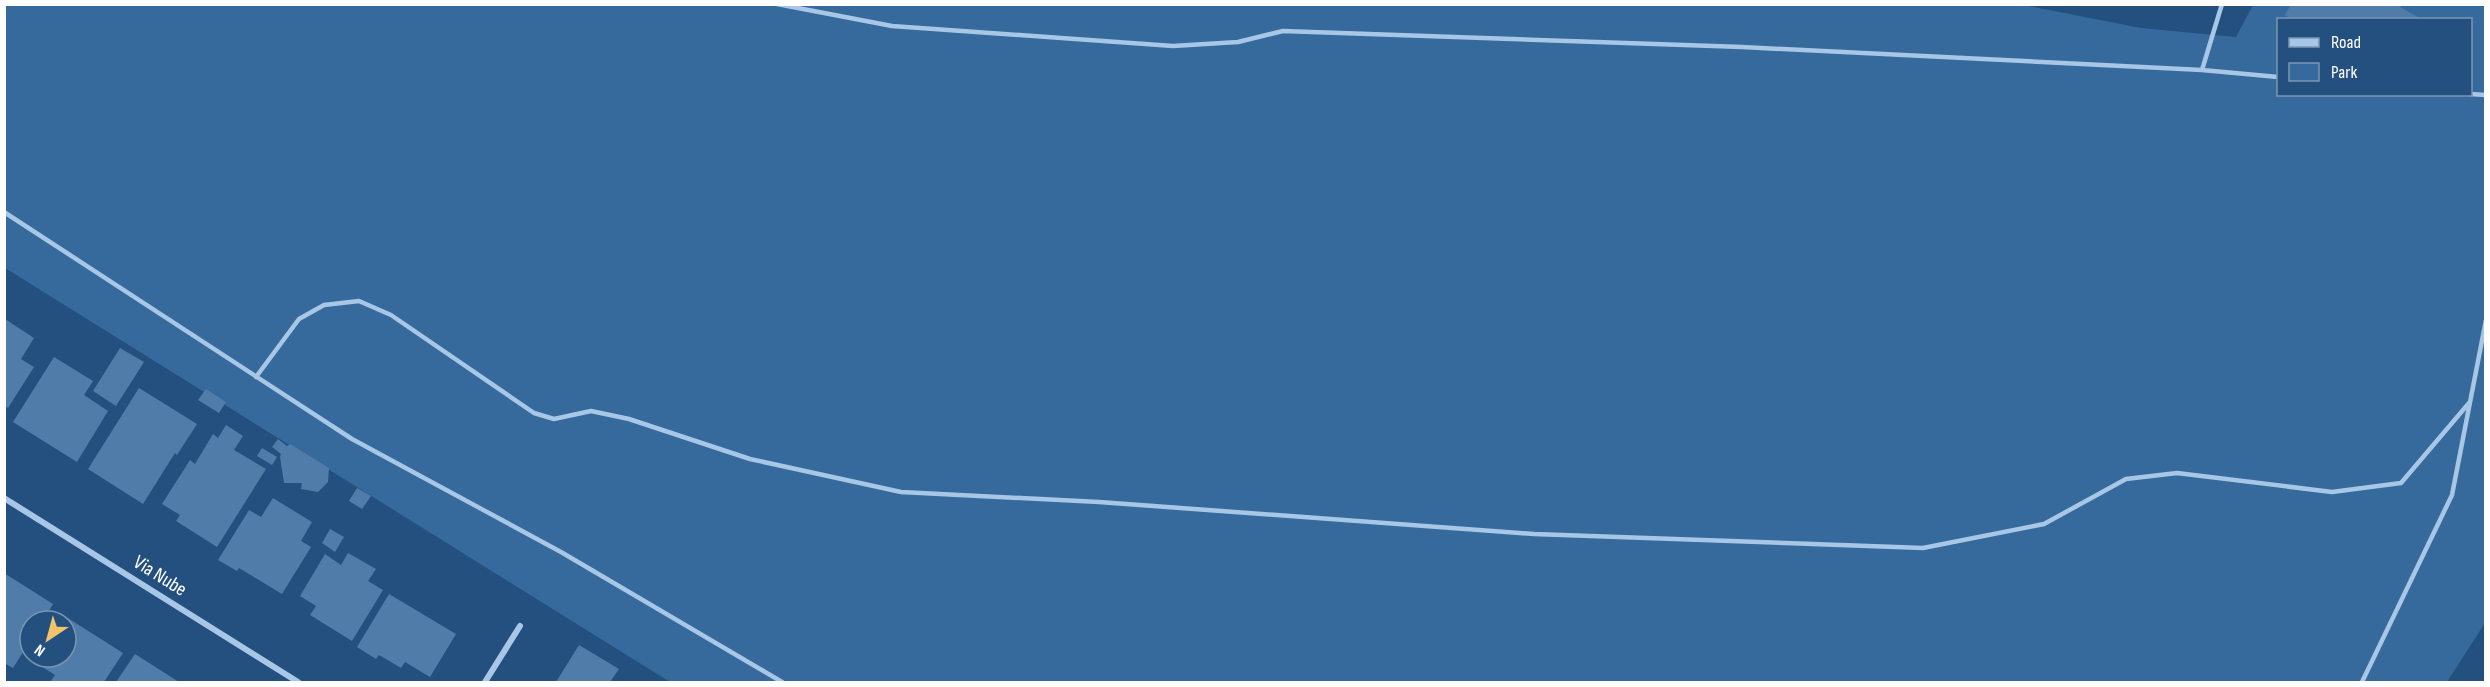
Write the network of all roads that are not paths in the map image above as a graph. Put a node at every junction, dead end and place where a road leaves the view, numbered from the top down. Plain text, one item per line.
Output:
1 (777, 4) edge
2 (2222, 4) edge
3 (2202, 70) junction
4 (2277, 77) edge
5 (4, 212) edge
6 (2486, 320) edge
7 (256, 377) junction
8 (2469, 403) junction
9 (4, 498) edge
10 (520, 626) dead end
11 (298, 682) edge
12 (485, 682) edge
13 (783, 682) edge
14 (2362, 682) edge

1 - 3 lane
2 - 3 lane
3 - 4 lane
5 - 7 lane
6 - 8 lane
7 - 8 lane
7 - 13 lane
8 - 14 lane
9 - 11 street, Via Nube
10 - 12 street

